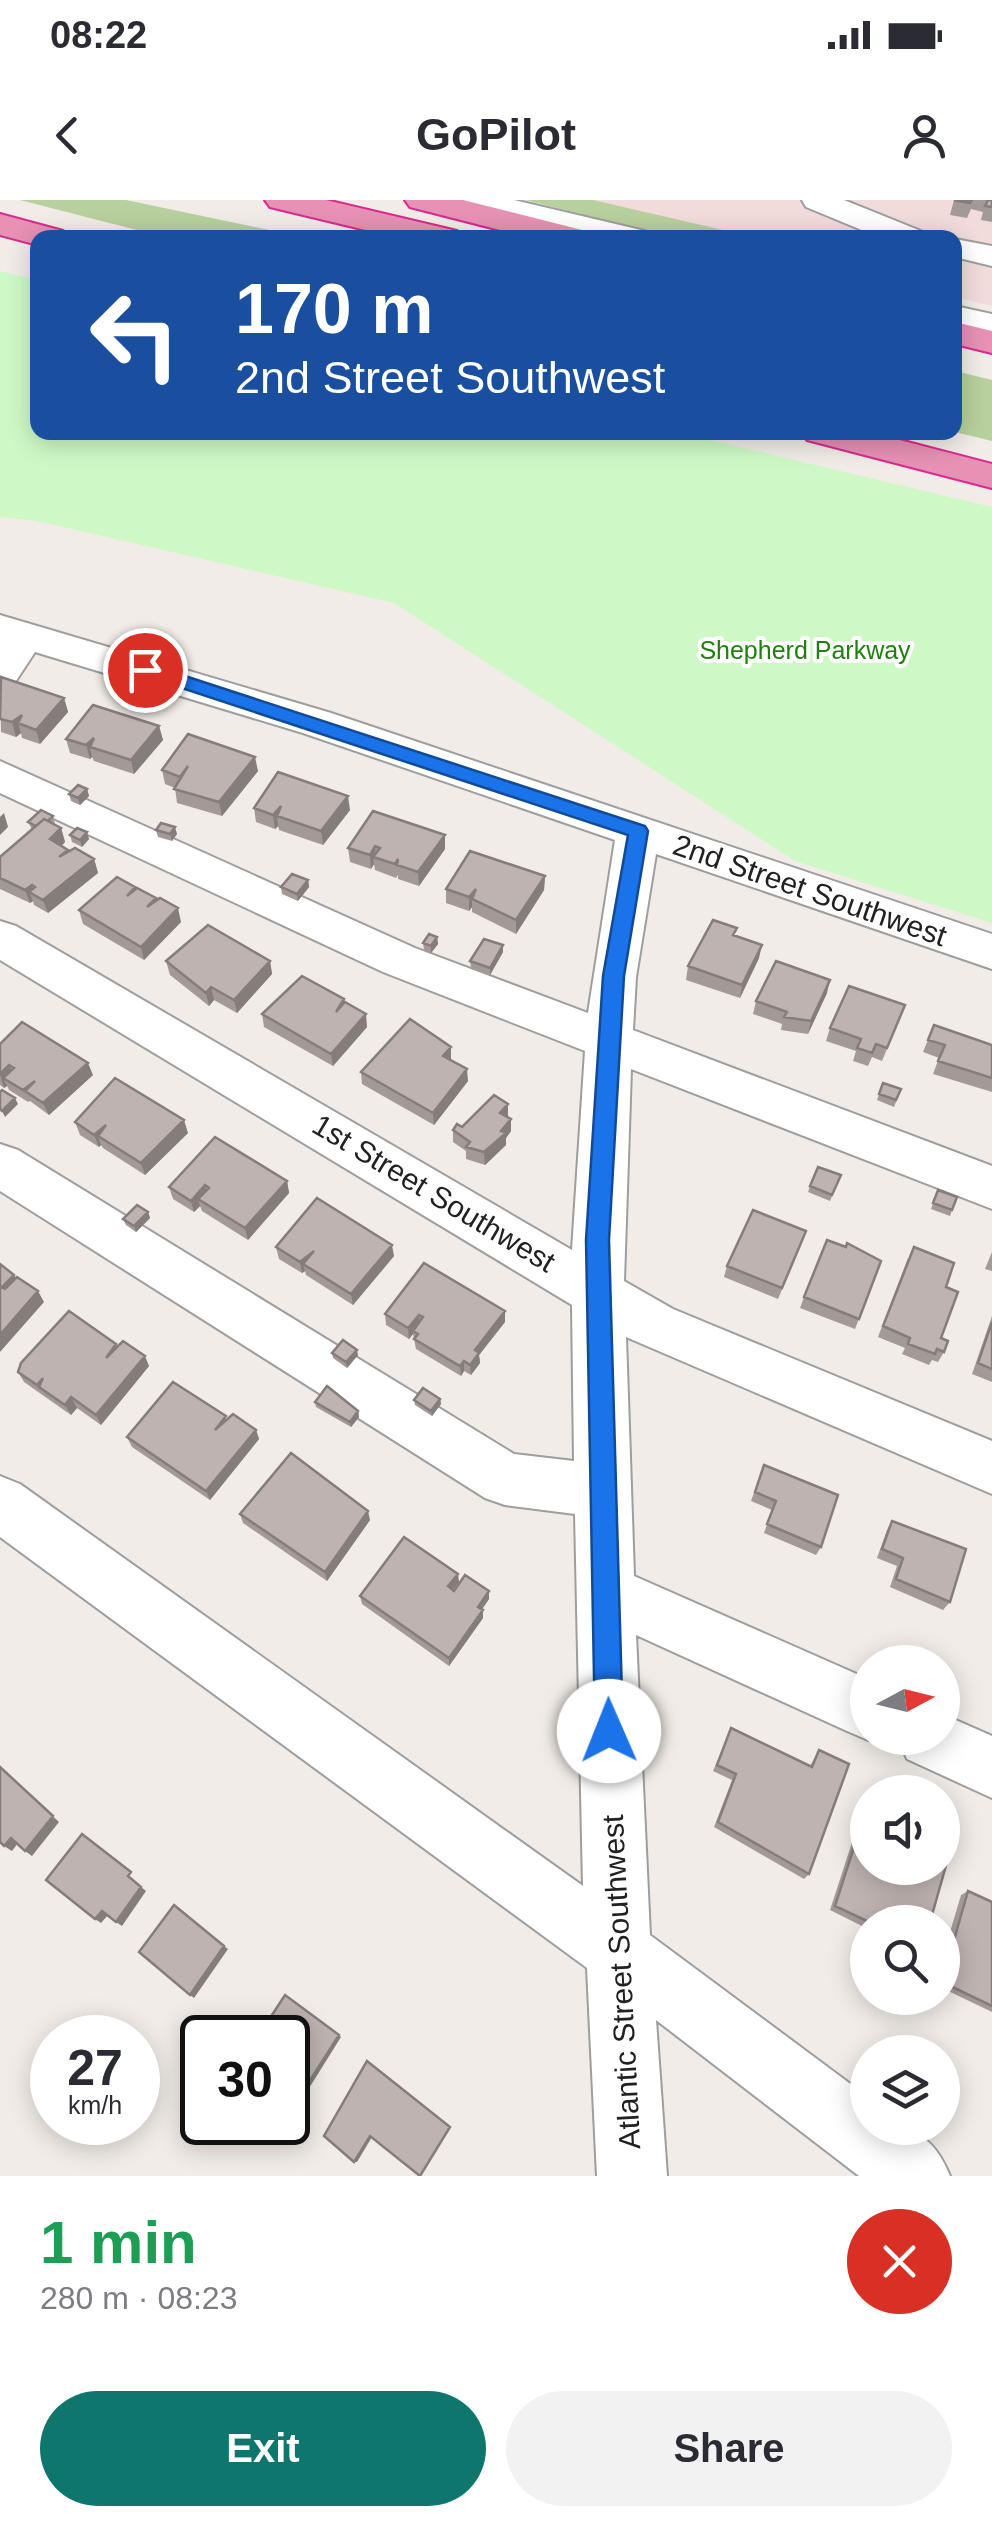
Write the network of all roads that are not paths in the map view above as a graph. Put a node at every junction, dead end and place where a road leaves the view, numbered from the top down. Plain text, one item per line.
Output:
1 (282, 200) edge
2 (422, 200) edge
3 (475, 200) edge
4 (818, 200) edge
5 (0, 224) edge
6 (411, 230) edge
7 (542, 230) edge
8 (601, 230) edge
9 (891, 230) edge
10 (30, 232) edge
11 (962, 250) edge
12 (992, 256) edge
13 (962, 318) edge
14 (992, 324) edge
15 (962, 335) edge
16 (992, 342) edge
17 (962, 355) edge
18 (992, 361) edge
19 (852, 440) edge
20 (992, 476) edge
21 (13, 632) edge
22 (0, 674) edge
23 (0, 776) edge
24 (638, 831) junction
25 (0, 938) edge
26 (992, 952) edge
27 (609, 1041) junction
28 (0, 1165) edge
29 (992, 1188) edge
30 (598, 1292) junction
31 (992, 1468) edge
32 (604, 1491) junction
33 (0, 1503) edge
34 (607, 1593) junction
35 (850, 1702) edge
36 (960, 1752) edge
37 (992, 1766) edge
38 (621, 1952) junction
39 (632, 2176) edge
40 (915, 2176) edge

1 - 6 highway
2 - 7 highway
3 - 8 street
4 - 9 street
5 - 10 highway
11 - 12 street
13 - 14 street
15 - 16 highway
17 - 18 highway
19 - 20 highway
21 - 22 street
21 - 24 street, 2nd Street Southwest
23 - 27 street
24 - 26 street, 2nd Street Southwest
24 - 27 street, Atlantic Street Southwest
25 - 30 street, 1st Street Southwest
27 - 29 street
27 - 30 street, Atlantic Street Southwest
28 - 32 street
30 - 31 street, 1st Street Southwest
30 - 32 street, Atlantic Street Southwest
32 - 34 street, Atlantic Street Southwest
33 - 38 street
34 - 35 street
34 - 38 street, Atlantic Street Southwest
36 - 37 street
38 - 39 street, Atlantic Street Southwest
38 - 40 street

